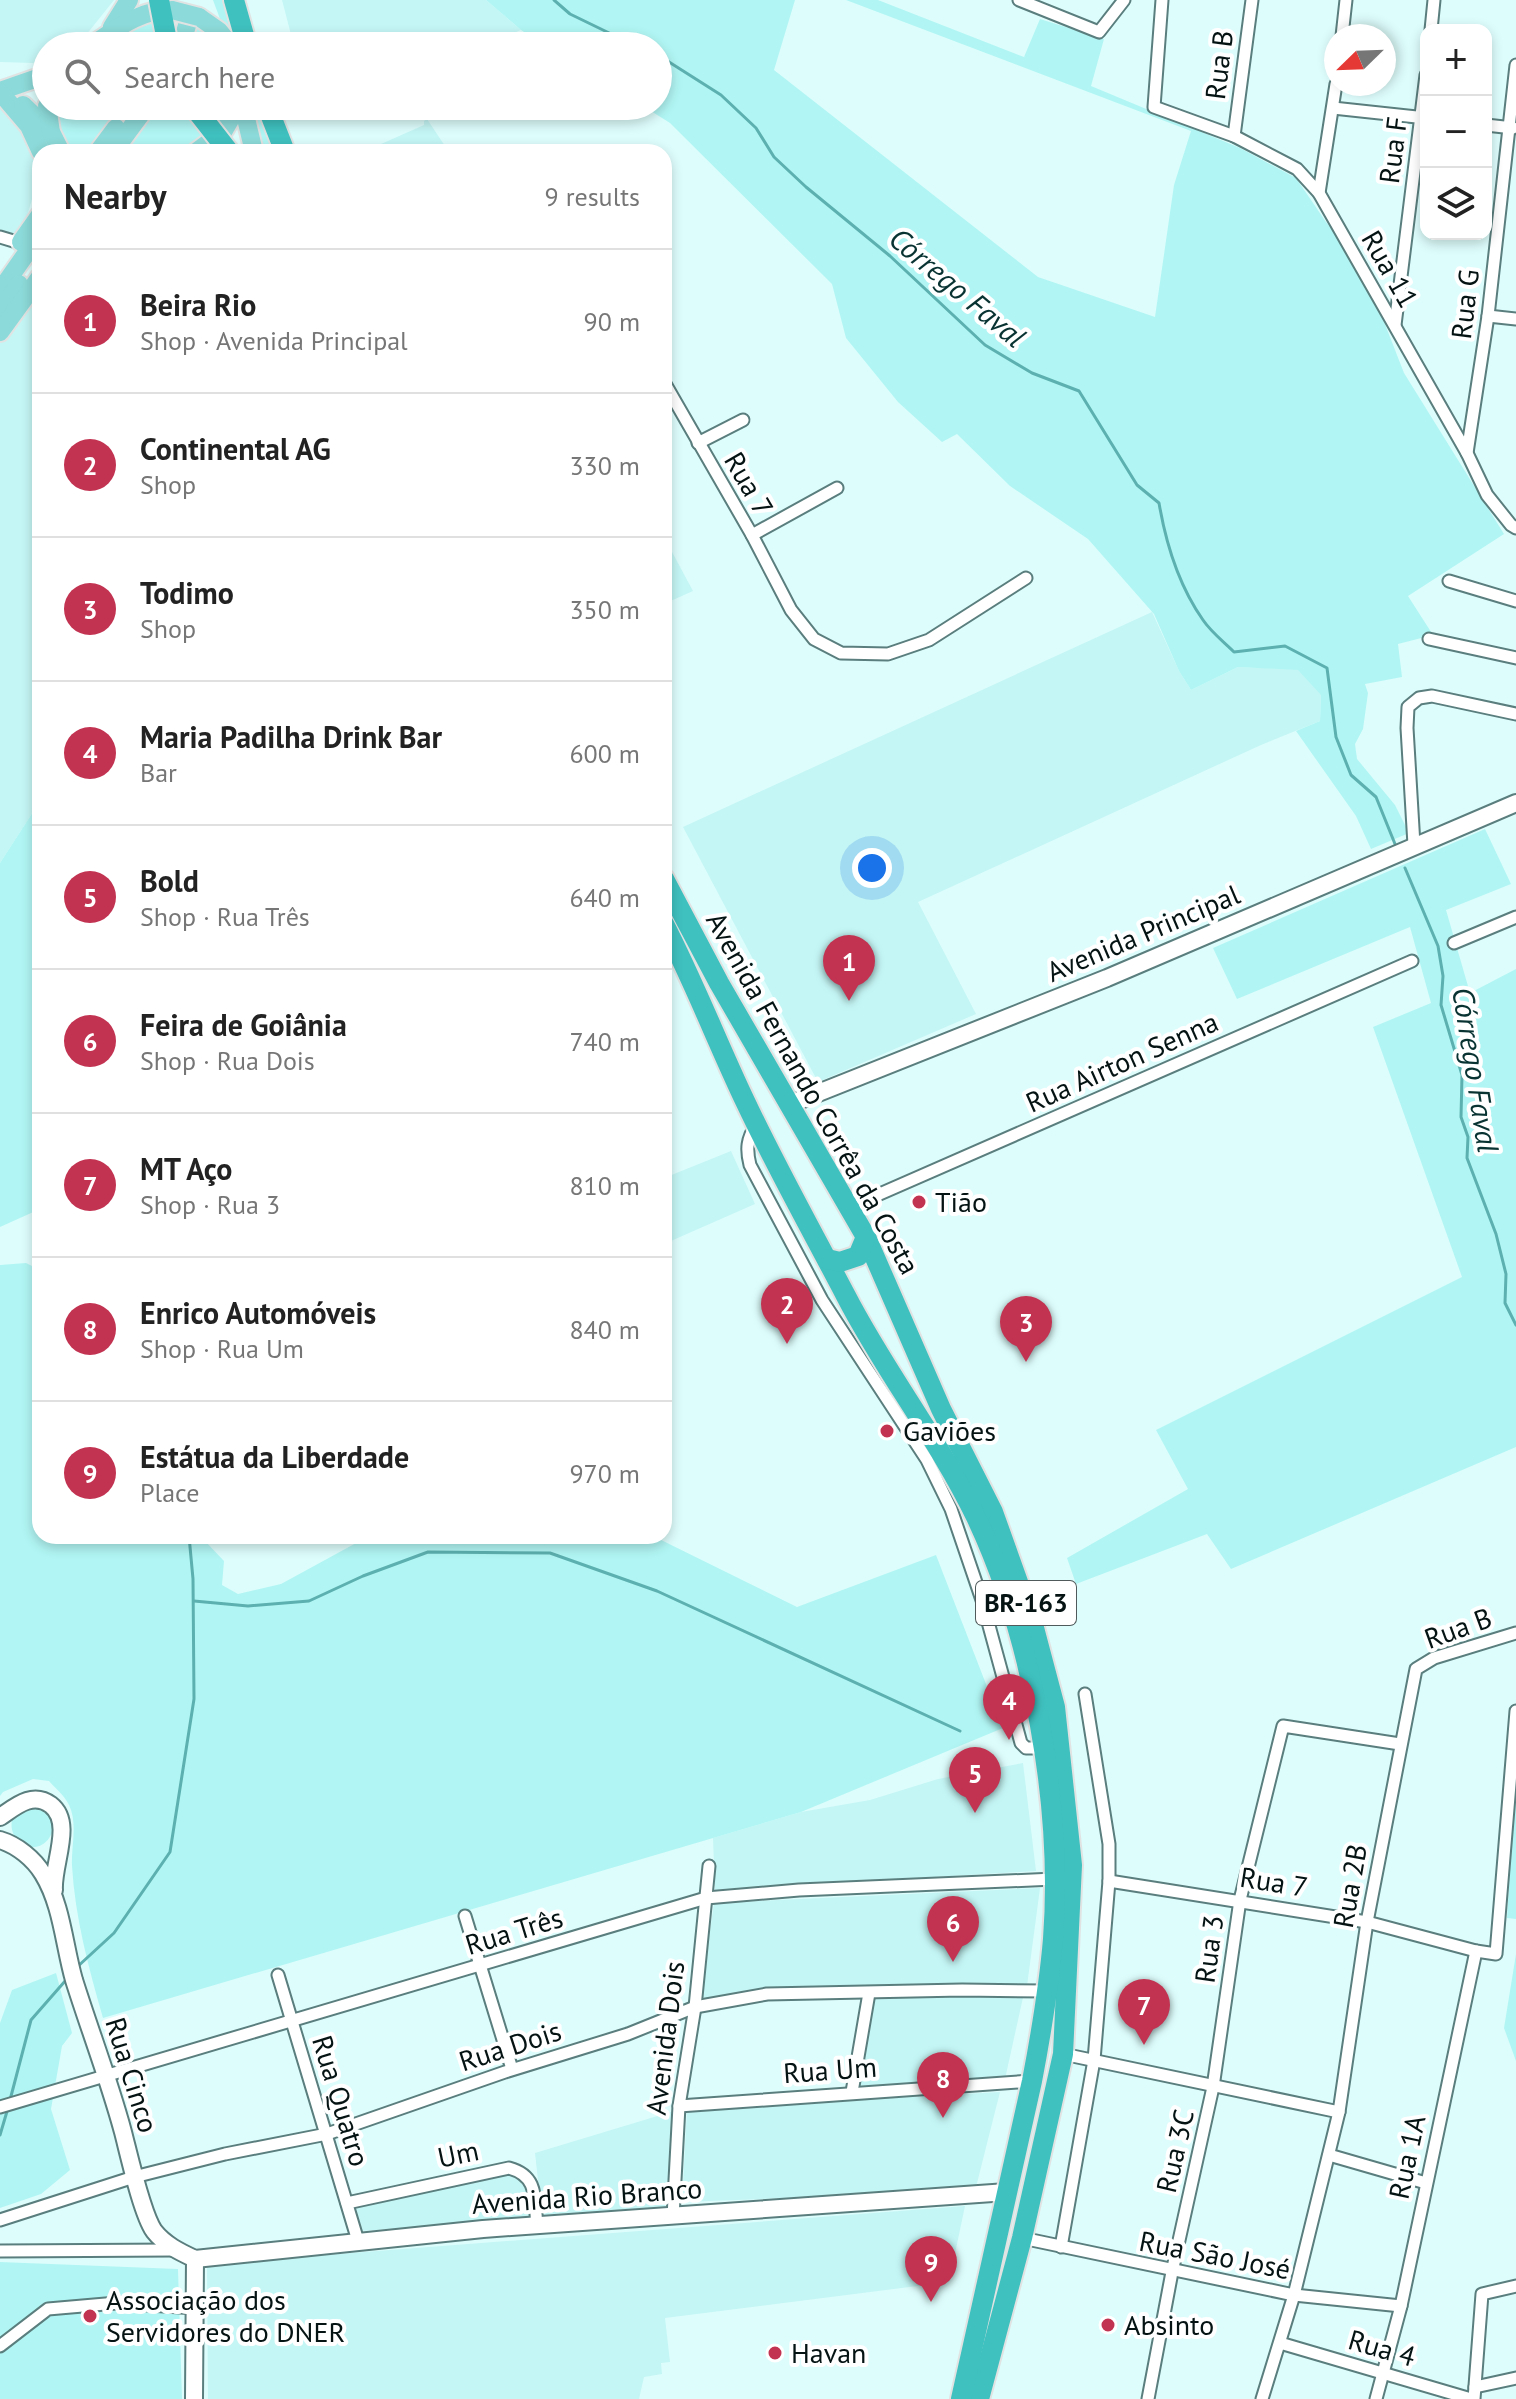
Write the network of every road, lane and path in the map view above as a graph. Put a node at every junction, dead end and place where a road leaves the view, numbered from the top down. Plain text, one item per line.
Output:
1 (129, 0) edge
2 (144, 0) edge
3 (234, 0) edge
4 (1019, 0) edge
5 (1124, 0) edge
6 (1162, 0) edge
7 (1252, 0) edge
8 (1346, 0) edge
9 (1434, 0) edge
10 (183, 8) edge
11 (1343, 24) edge
12 (1432, 24) edge
13 (105, 32) edge
14 (108, 32) edge
15 (113, 32) edge
16 (174, 32) edge
17 (182, 32) edge
18 (215, 32) edge
19 (243, 32) edge
20 (1516, 65) edge
21 (32, 80) edge
22 (0, 92) edge
23 (1334, 96) edge
24 (1333, 108) junction
25 (1420, 118) edge
26 (49, 120) edge
27 (121, 120) edge
28 (137, 120) edge
29 (204, 120) edge
30 (231, 120) edge
31 (244, 120) edge
32 (272, 120) edge
33 (1492, 126) edge
34 (1513, 128) edge
35 (1234, 136) junction
36 (50, 144) edge
37 (53, 144) edge
38 (104, 144) edge
39 (119, 144) edge
40 (207, 144) edge
41 (223, 144) edge
42 (252, 144) edge
43 (282, 144) edge
44 (1420, 147) edge
45 (1319, 193) junction
46 (32, 230) edge
47 (32, 235) edge
48 (0, 237) edge
49 (20, 243) junction
50 (32, 266) edge
51 (0, 269) edge
52 (32, 288) edge
53 (0, 291) edge
54 (0, 311) edge
55 (1488, 316) junction
56 (1516, 319) edge
57 (1395, 326) junction
58 (0, 332) edge
59 (672, 396) edge
60 (743, 420) dead end
61 (698, 443) junction
62 (1467, 453) junction
63 (837, 488) dead end
64 (1516, 528) edge
65 (752, 535) junction
66 (1026, 578) dead end
67 (1449, 581) dead end
68 (1516, 601) edge
69 (1429, 639) dead end
70 (1516, 658) edge
71 (1516, 714) edge
72 (1516, 803) edge
73 (1414, 845) junction
74 (672, 894) edge
75 (1516, 917) edge
76 (672, 941) edge
77 (1454, 943) dead end
78 (1412, 961) dead end
79 (788, 1105) junction
80 (756, 1125) junction
81 (850, 1207) junction
82 (866, 1237) junction
83 (827, 1259) junction
84 (880, 1372) junction
85 (1516, 1633) edge
86 (1416, 1669) joint
87 (1085, 1694) dead end
88 (1516, 1711) edge
89 (1400, 1744) junction
90 (6, 1813) edge
91 (61, 1829) junction
92 (12, 1846) edge
93 (709, 1866) dead end
94 (1054, 1879) junction
95 (1109, 1881) junction
96 (706, 1898) junction
97 (1240, 1900) junction
98 (56, 1907) junction
99 (465, 1916) dead end
100 (1367, 1922) junction
101 (1476, 1951) junction
102 (481, 1966) junction
103 (278, 1975) dead end
104 (1046, 1991) junction
105 (869, 1993) junction
106 (695, 2007) junction
107 (292, 2021) junction
108 (1063, 2054) junction
109 (1094, 2060) junction
110 (512, 2069) junction
111 (107, 2074) junction
112 (1032, 2081) junction
113 (1213, 2087) junction
114 (852, 2092) junction
115 (679, 2106) junction
116 (0, 2107) edge
117 (1339, 2112) junction
118 (327, 2134) junction
119 (1329, 2155) junction
120 (134, 2177) junction
121 (1426, 2183) junction
122 (1007, 2192) junction
123 (347, 2203) junction
124 (673, 2217) junction
125 (0, 2220) edge
126 (537, 2226) junction
127 (1022, 2238) junction
128 (358, 2241) junction
129 (1061, 2247) junction
130 (174, 2250) junction
131 (0, 2251) edge
132 (195, 2259) junction
133 (1172, 2272) junction
134 (1516, 2286) edge
135 (1294, 2295) junction
136 (1401, 2306) junction
137 (196, 2308) junction
138 (1280, 2343) junction
139 (0, 2346) edge
140 (1383, 2373) junction
141 (1516, 2378) edge
142 (1473, 2395) edge
143 (194, 2399) edge
144 (961, 2399) edge
145 (979, 2399) edge
146 (1148, 2399) edge
147 (1262, 2399) edge
148 (1376, 2399) edge

1 - 13 main road
2 - 14 main road
3 - 19 highway
4 - 5 street
6 - 35 street, Rua 11
7 - 35 street, Rua B
8 - 11 street
9 - 12 street
10 - 15 main road
10 - 16 highway, bridge
10 - 17 main road
10 - 18 main road
20 - 34 street, Rua G
21 - 22 main road
22 - 36 main road
23 - 24 street
24 - 25 street
24 - 45 street
26 - 37 main road
27 - 38 main road
28 - 39 main road
29 - 41 highway, bridge
30 - 40 main road
31 - 42 main road
32 - 43 highway
33 - 34 street
34 - 55 street, Rua G
35 - 45 street, Rua 11
44 - 57 street, Rua F
45 - 57 street, Rua 11
46 - 49 main road
47 - 53 main road
48 - 49 street
49 - 51 main road
50 - 54 main road
52 - 58 main road
55 - 56 street
55 - 62 street, Rua G
57 - 62 street, Rua 11
59 - 61 street, Rua 7
60 - 61 street
61 - 65 street, Rua 7
62 - 64 street, Rua 11
63 - 65 street
65 - 66 street, Rua 7
67 - 68 street
69 - 70 street
71 - 73 street
72 - 73 street, Avenida Principal
73 - 79 street, Avenida Principal
74 - 79 highway, Avenida Fernando Corrêa da Costa / BR-163
75 - 77 street
76 - 80 highway, Avenida Fernando Corrêa da Costa / BR-163
78 - 81 street, Rua Airton Senna
79 - 80 highway
79 - 81 highway, Avenida Fernando Corrêa da Costa / BR-163
80 - 83 highway, Avenida Fernando Corrêa da Costa / BR-163
80 - 84 street
81 - 82 highway, Avenida Fernando Corrêa da Costa / BR-163
82 - 83 highway
82 - 108 highway, Avenida Fernando Corrêa da Costa / BR-163
83 - 84 highway, Avenida Fernando Corrêa da Costa / BR-163
84 - 94 highway, Avenida Fernando Corrêa da Costa / BR-163
85 - 86 street, Rua B
86 - 89 street, Rua 2B
87 - 95 street
88 - 101 street, Rua 7
89 - 97 street, Rua 3
89 - 100 street, Rua 2B
90 - 91 street
90 - 92 street
91 - 92 street
91 - 98 street
92 - 98 street
93 - 96 street, Avenida Dois
94 - 96 street, Rua Três
94 - 104 highway, Avenida Fernando Corrêa da Costa / BR-163
95 - 97 street, Rua 7
95 - 109 street
96 - 102 street, Rua Três
96 - 106 street, Avenida Dois
97 - 100 street, Rua 7
97 - 113 street, Rua 3
98 - 111 street, Rua Cinco
99 - 102 street
100 - 101 street, Rua 7
100 - 117 street, Rua 2B
101 - 121 street, Rua 1A
102 - 107 street, Rua Três
102 - 110 street
103 - 107 street, Rua Quatro
104 - 105 street, Rua Dois
104 - 112 highway, Avenida Fernando Corrêa da Costa / BR-163
105 - 106 street, Rua Dois
105 - 114 street
106 - 110 street, Rua Dois
106 - 115 street, Avenida Dois
107 - 111 street, Rua Três
107 - 118 street, Rua Quatro
108 - 109 street
108 - 127 highway, Avenida Fernando Corrêa da Costa / BR-163
109 - 113 street
109 - 129 street
110 - 118 street, Rua Dois
111 - 116 street, Rua Três
111 - 120 street, Rua Cinco
112 - 114 street, Rua Um
112 - 122 highway, Avenida Fernando Corrêa da Costa / BR-163
113 - 117 street
113 - 133 street, Rua 3C
114 - 115 street, Rua Um
115 - 124 street, Avenida Dois
117 - 119 street, Rua 2B
118 - 120 street, Rua Dois
118 - 123 street, Rua Quatro
119 - 121 street
119 - 135 street, Rua 2B
120 - 125 street, Rua Dois
120 - 130 street, Rua Cinco
121 - 136 street, Rua 1A
122 - 124 street, Avenida Rio Branco
122 - 144 highway, Avenida Fernando Corrêa da Costa / BR-163
123 - 126 street, Um
123 - 128 street, Rua Quatro
124 - 126 street, Avenida Rio Branco
126 - 128 street, Avenida Rio Branco
127 - 129 street, Rua São José
127 - 145 highway, Avenida Fernando Corrêa da Costa / BR-163
128 - 132 street, Avenida Rio Branco
129 - 133 street, Rua São José
130 - 131 street
130 - 132 street, Avenida Rio Branco
132 - 137 street
133 - 135 street, Rua São José
133 - 146 street
134 - 142 street
135 - 136 street, Rua São José
135 - 138 street, Rua 2B
136 - 140 street, Rua 1A
137 - 139 street
137 - 143 street
138 - 140 street, Rua 4
138 - 147 street, Rua 2B
140 - 142 street, Rua 4
140 - 148 street, Rua 1A
141 - 142 street, Rua 4

